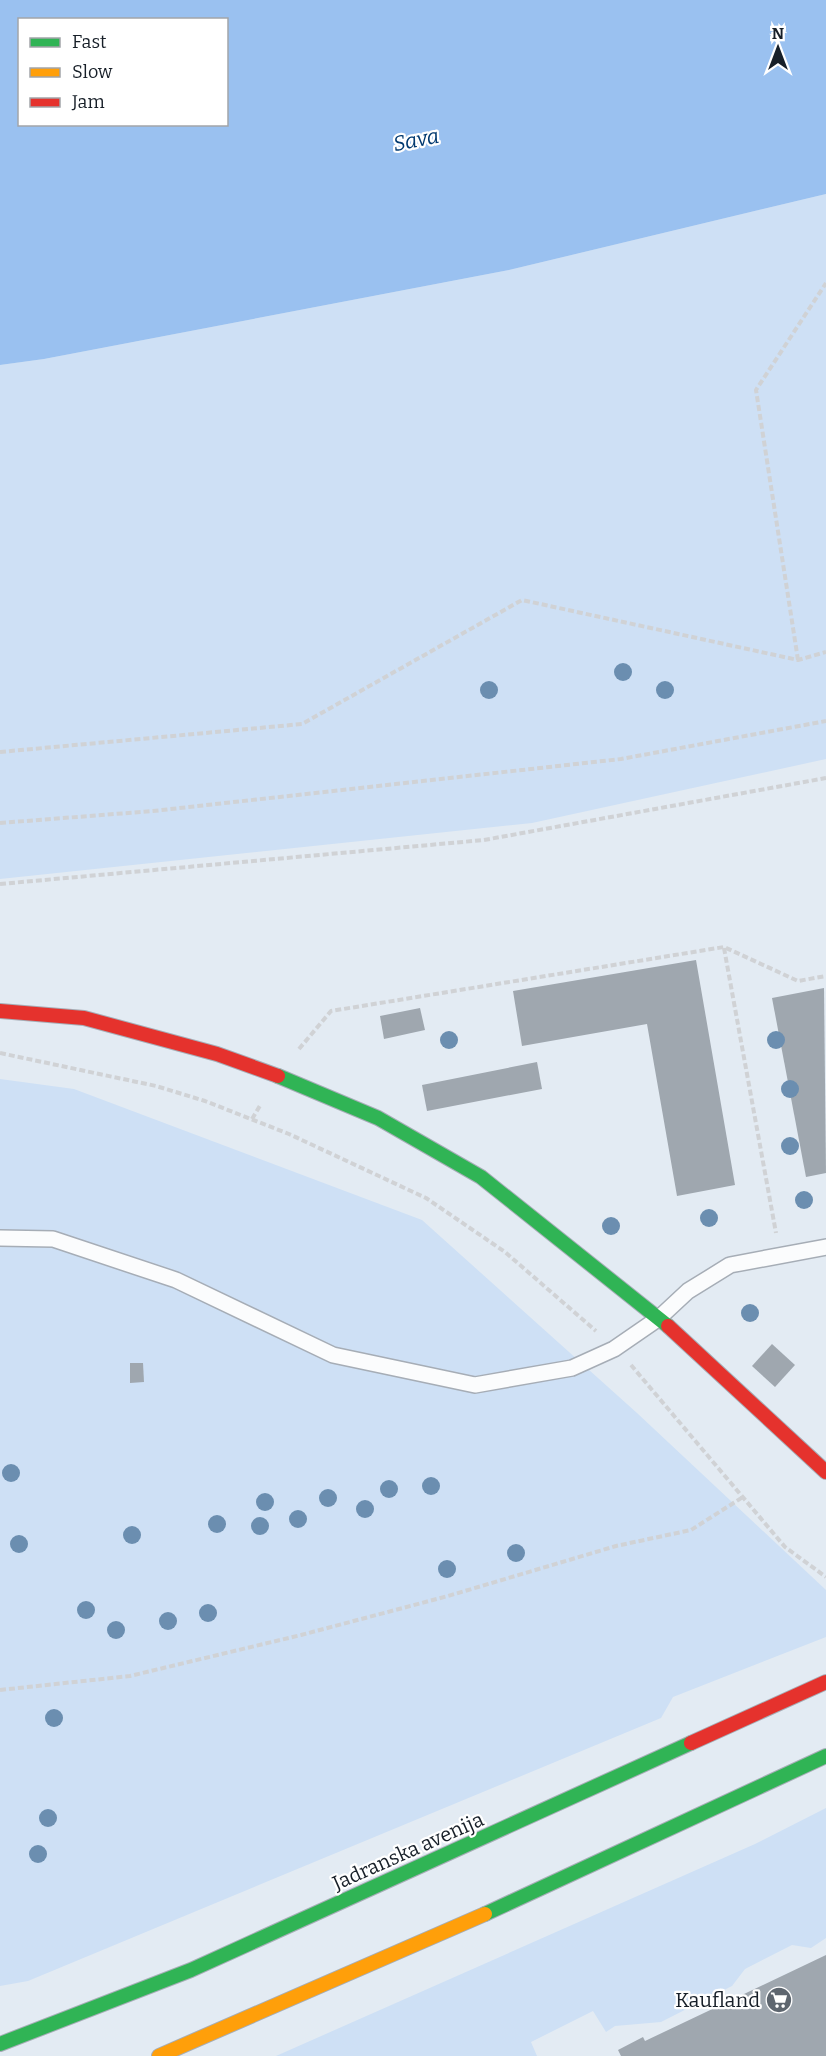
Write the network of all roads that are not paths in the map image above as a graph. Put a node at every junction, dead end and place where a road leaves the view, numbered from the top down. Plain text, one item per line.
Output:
1 (0, 1011) edge
2 (0, 1238) edge
3 (826, 1247) edge
4 (659, 1318) junction
5 (826, 1472) edge
6 (826, 1682) edge
7 (826, 1756) edge
8 (0, 2044) edge
9 (159, 2056) edge

1 - 4 main road
2 - 4 lane
3 - 4 lane
4 - 5 main road
6 - 8 main road, Jadranska avenija
7 - 9 main road

